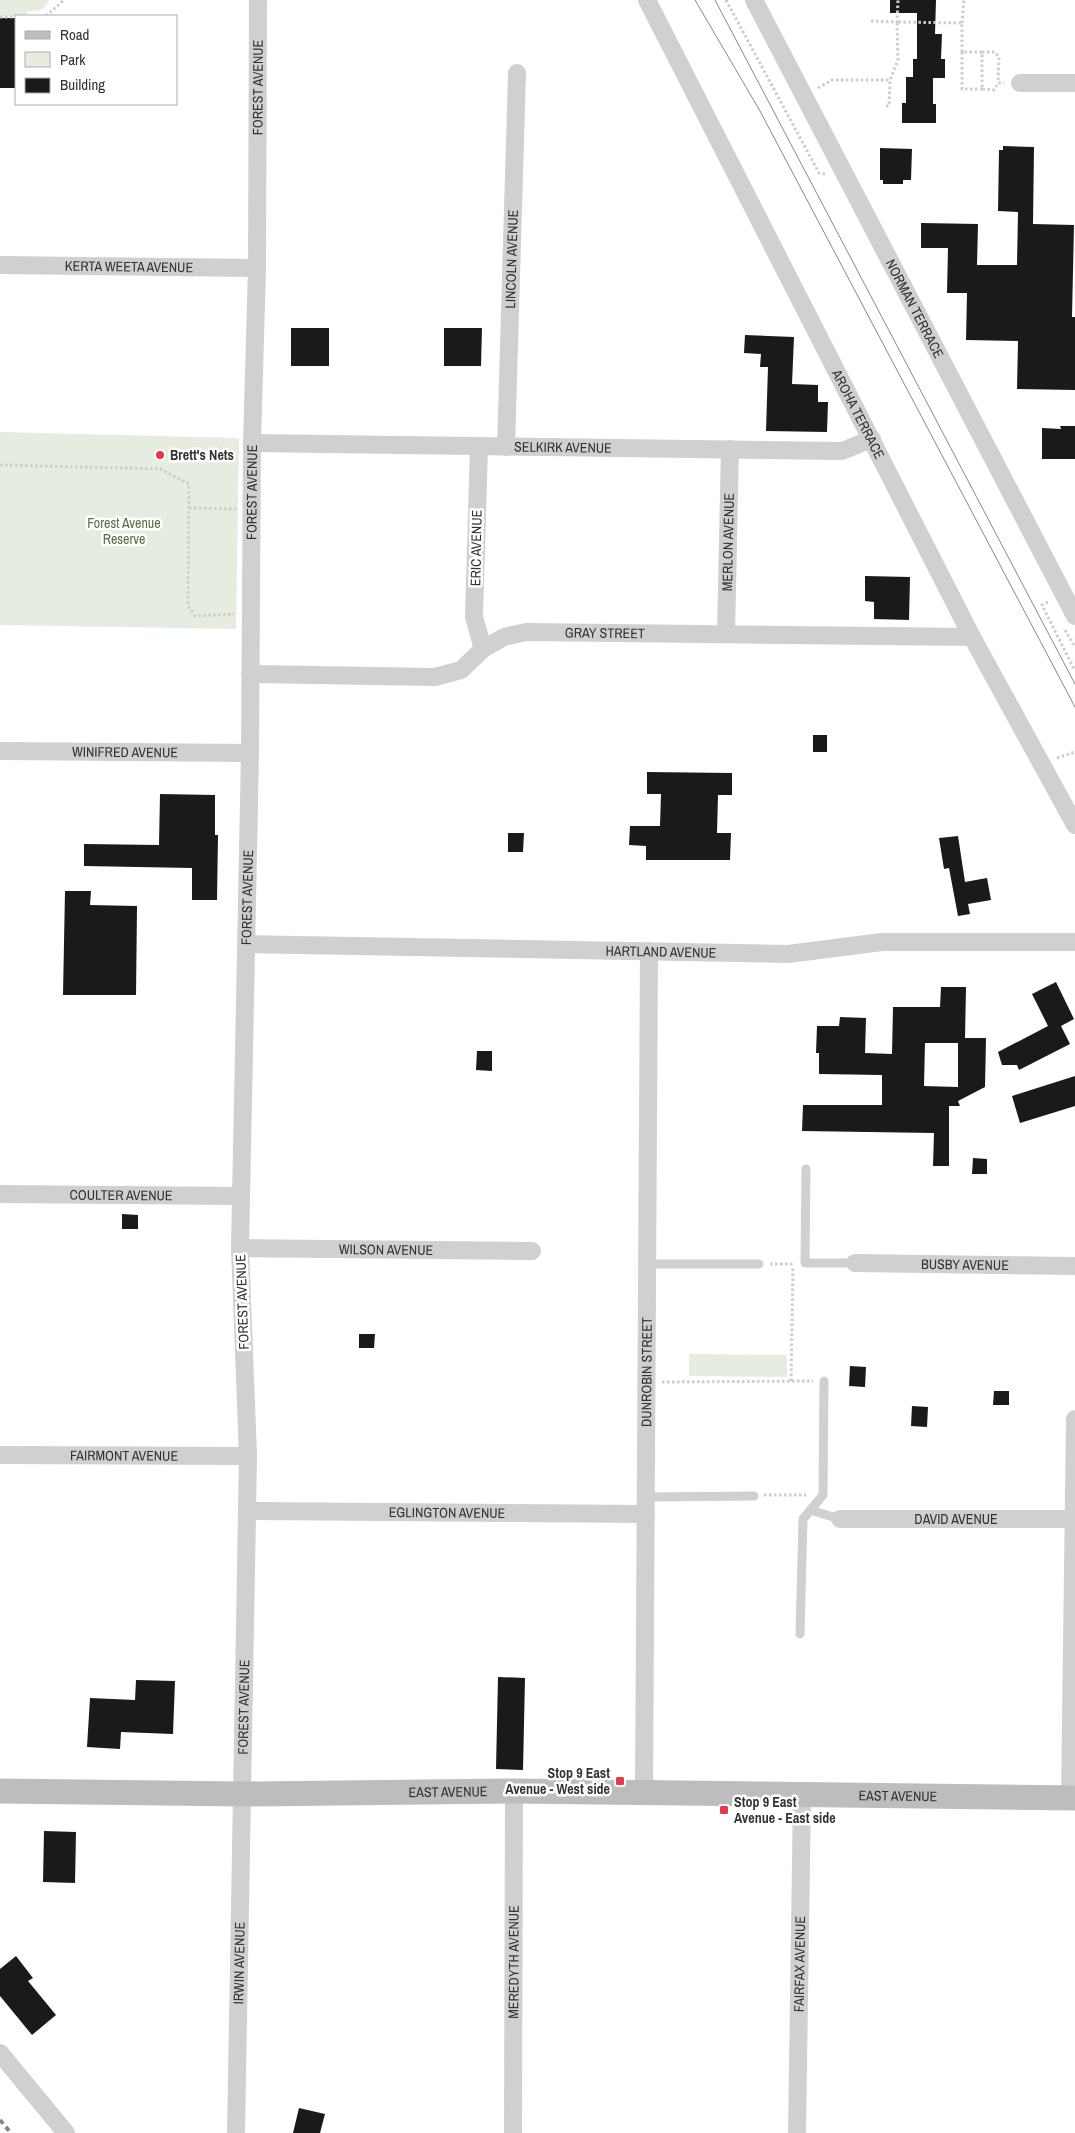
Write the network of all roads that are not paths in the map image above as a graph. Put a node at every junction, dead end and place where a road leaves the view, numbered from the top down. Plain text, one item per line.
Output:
1 (258, 0) edge
2 (647, 0) edge
3 (754, 0) edge
4 (517, 73) dead end
5 (1020, 83) road end
6 (1075, 83) edge
7 (0, 265) edge
8 (257, 268) junction
9 (872, 439) junction
10 (252, 443) junction
11 (479, 446) junction
12 (506, 447) junction
13 (730, 449) junction
14 (1075, 616) edge
15 (726, 634) junction
16 (972, 637) junction
17 (483, 649) junction
18 (250, 674) junction
19 (0, 751) edge
20 (250, 753) junction
21 (1075, 825) edge
22 (1075, 942) edge
23 (246, 944) junction
24 (649, 951) junction
25 (806, 1169) dead end
26 (0, 1194) edge
27 (242, 1196) junction
28 (240, 1248) junction
29 (532, 1251) dead end
30 (855, 1263) joint
31 (647, 1264) junction
32 (759, 1264) road end
33 (1075, 1266) edge
34 (824, 1381) road end
35 (1075, 1419) edge
36 (0, 1455) edge
37 (248, 1456) junction
38 (754, 1496) road end
39 (646, 1506) junction
40 (247, 1510) junction
41 (810, 1510) junction
42 (840, 1519) joint
43 (1073, 1519) junction
44 (800, 1634) dead end
45 (0, 1791) edge
46 (514, 1791) junction
47 (644, 1793) junction
48 (243, 1794) junction
49 (802, 1794) junction
50 (1072, 1798) edge
51 (0, 2053) edge
52 (66, 2133) edge
53 (236, 2133) edge
54 (513, 2133) edge
55 (797, 2133) edge

1 - 8 street, FOREST AVENUE
2 - 9 street, AROHA TERRACE
3 - 14 street, NORMAN TERRACE
4 - 12 street, LINCOLN AVENUE
5 - 6 street
7 - 8 street, KERTA WEETA AVENUE
8 - 10 street, FOREST AVENUE
9 - 13 street, SELKIRK AVENUE
9 - 16 street, AROHA TERRACE
10 - 11 street, SELKIRK AVENUE
10 - 18 street, FOREST AVENUE
11 - 12 street, SELKIRK AVENUE
11 - 17 street, ERIC AVENUE
12 - 13 street, SELKIRK AVENUE
13 - 15 street, MERLON AVENUE
15 - 16 street, GRAY STREET
15 - 17 street, GRAY STREET
16 - 21 street, AROHA TERRACE
17 - 18 street, GRAY STREET
18 - 20 street, FOREST AVENUE
19 - 20 street, WINIFRED AVENUE
20 - 23 street, FOREST AVENUE
22 - 24 street, HARTLAND AVENUE
23 - 24 street, HARTLAND AVENUE
23 - 27 street, FOREST AVENUE
24 - 31 street, DUNROBIN STREET
25 - 30 lane
26 - 27 street, COULTER AVENUE
27 - 28 street, FOREST AVENUE
28 - 29 street, WILSON AVENUE
28 - 37 street, FOREST AVENUE
30 - 33 street, BUSBY AVENUE
31 - 32 lane
31 - 39 street, DUNROBIN STREET
34 - 41 lane
35 - 43 street
36 - 37 street, FAIRMONT AVENUE
37 - 40 street, FOREST AVENUE
38 - 39 lane
39 - 40 street, EGLINGTON AVENUE
39 - 47 street, DUNROBIN STREET
40 - 48 street, FOREST AVENUE
41 - 42 lane
41 - 44 lane
42 - 43 street, DAVID AVENUE
43 - 50 street
45 - 48 street, EAST AVENUE
46 - 47 street, EAST AVENUE
46 - 48 street, EAST AVENUE
46 - 54 street, MEREDYTH AVENUE
47 - 49 street, EAST AVENUE
48 - 53 street, IRWIN AVENUE
49 - 50 street, EAST AVENUE
49 - 55 street, FAIRFAX AVENUE
51 - 52 street

